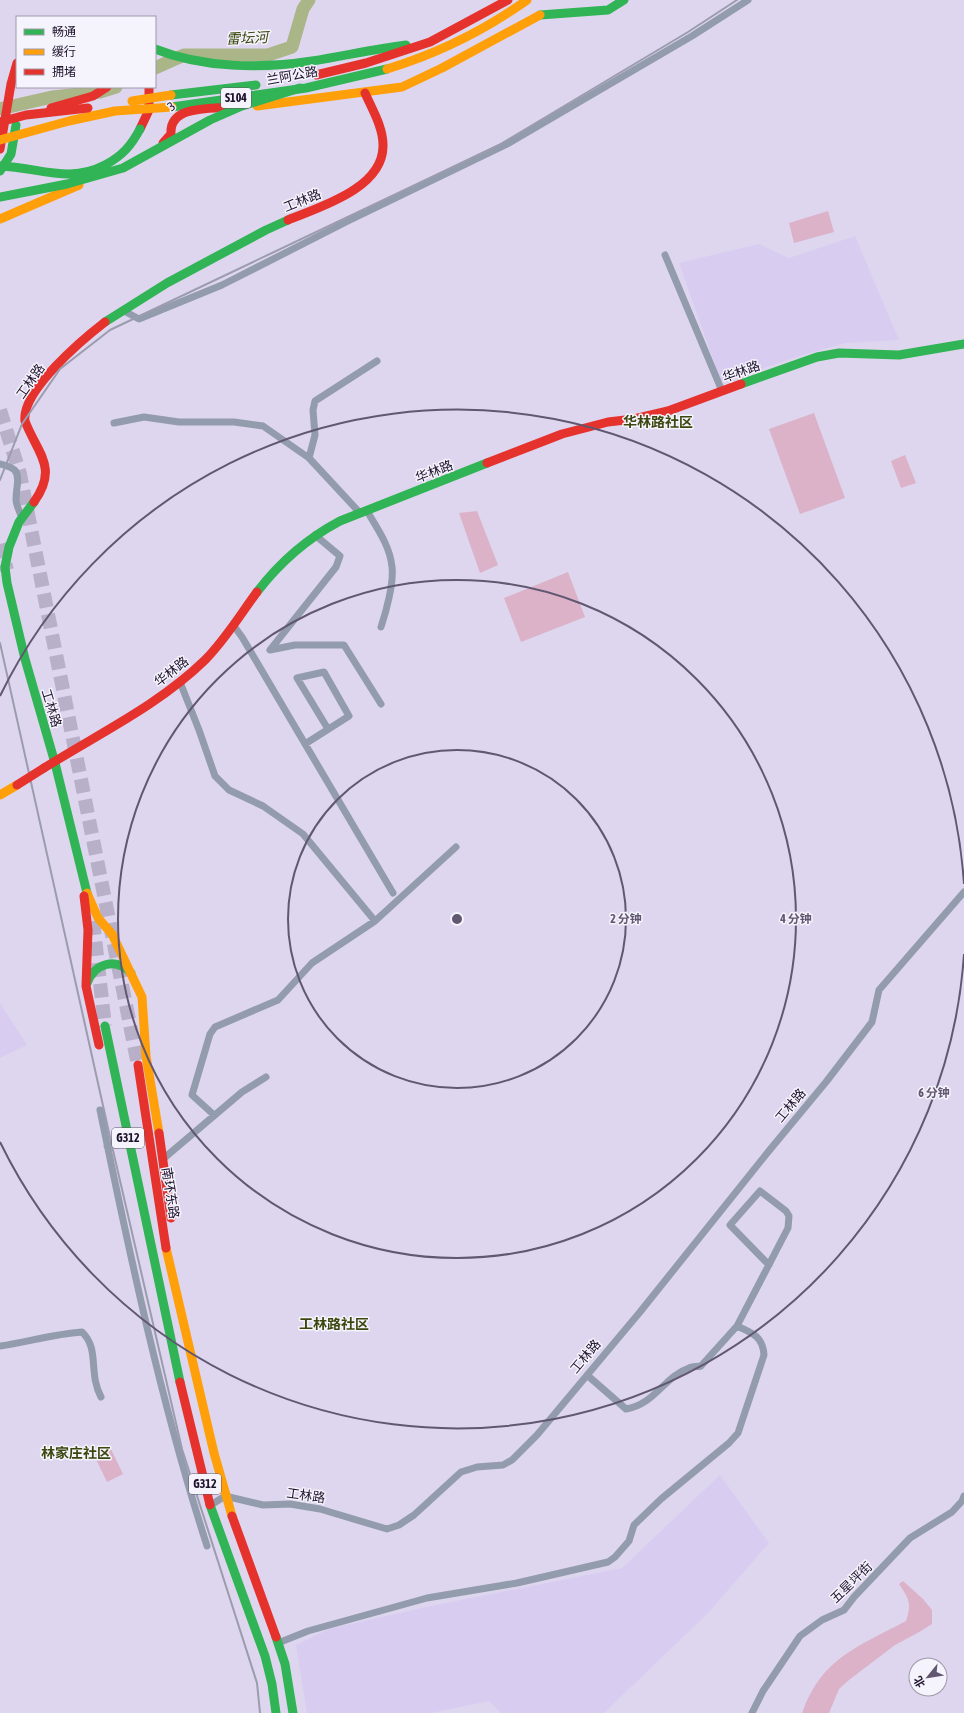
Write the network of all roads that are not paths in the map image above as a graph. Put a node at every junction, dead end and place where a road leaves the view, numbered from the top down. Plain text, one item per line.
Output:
1 (508, 0) edge
2 (527, 0) edge
3 (624, 0) edge
4 (748, 0) edge
5 (430, 42) junction
6 (156, 49) edge
7 (16, 66) edge
8 (299, 84) junction
9 (19, 88) edge
10 (105, 88) edge
11 (149, 88) edge
12 (365, 93) junction
13 (26, 115) junction
14 (0, 122) edge
15 (0, 140) edge
16 (0, 149) edge
17 (0, 166) edge
18 (0, 171) edge
19 (0, 197) edge
20 (0, 219) edge
21 (666, 255) dead end
22 (124, 311) junction
23 (964, 344) edge
24 (376, 361) dead end
25 (722, 391) junction
26 (114, 423) dead end
27 (309, 458) junction
28 (0, 464) edge
29 (363, 512) junction
30 (22, 518) junction
31 (315, 534) junction
32 (234, 626) junction
33 (381, 628) dead end
34 (180, 682) junction
35 (381, 704) dead end
36 (328, 729) junction
37 (305, 744) junction
38 (54, 761) junction
39 (0, 795) edge
40 (456, 847) dead end
41 (964, 892) edge
42 (86, 893) junction
43 (393, 893) dead end
44 (375, 921) junction
45 (134, 977) junction
46 (86, 986) junction
47 (105, 1026) tunnel mouth
48 (138, 1065) tunnel mouth
49 (266, 1077) dead end
50 (100, 1110) dead end
51 (214, 1115) junction
52 (121, 1144) junction
53 (107, 1146) junction
54 (163, 1159) junction
55 (151, 1249) junction
56 (769, 1265) junction
57 (185, 1323) junction
58 (737, 1326) junction
59 (0, 1346) edge
60 (587, 1375) junction
61 (101, 1397) dead end
62 (225, 1496) junction
63 (964, 1496) edge
64 (211, 1505) junction
65 (207, 1546) dead end
66 (278, 1643) junction
67 (276, 1713) edge
68 (293, 1713) edge
69 (752, 1713) edge

1 - 5 main road, 兰阿公路
2 - 8 main road, 兰阿公路
3 - 12 main road, 3
4 - 22 street
5 - 6 main road
5 - 8 main road, 兰阿公路
7 - 16 main road, bridge
8 - 13 main road, 兰阿公路 / S104, bridge
8 - 15 main road, 兰阿公路 / S104, bridge
8 - 19 main road, bridge
9 - 18 main road, bridge
10 - 13 main road, bridge
11 - 17 main road, bridge
12 - 20 main road, 3
12 - 22 main road, 工林路
13 - 14 main road, 兰阿公路 / S104, bridge
21 - 25 street
22 - 30 main road, 工林路
23 - 25 main road, 华林路
24 - 27 street
25 - 29 main road, 华林路
26 - 27 street
27 - 29 street
28 - 30 street
29 - 31 main road, 华林路
29 - 33 street
30 - 38 main road, 工林路
31 - 32 main road, 华林路
31 - 35 street
32 - 34 main road, 华林路
32 - 37 street
34 - 38 main road, 华林路
34 - 44 street
36 - 36 street
36 - 37 street
37 - 43 street
38 - 39 main road, 华林路, bridge
38 - 42 main road, 工林路
40 - 44 street
41 - 60 street, 工林路
42 - 45 main road
42 - 46 main road
44 - 51 street
45 - 46 main road
45 - 54 main road
46 - 52 main road
47 - 55 main road, G312
48 - 57 main road, 南环东路 / G312
49 - 51 street
50 - 53 street
51 - 54 street
52 - 53 street
52 - 55 main road
53 - 65 street
54 - 57 main road
55 - 64 main road, G312
56 - 56 street
56 - 58 street
57 - 62 main road, G312
58 - 60 street
58 - 66 street
59 - 61 street
60 - 62 street, 工林路
62 - 64 street
62 - 66 main road, G312
63 - 69 street, 五星坪街
64 - 67 main road, G312
66 - 68 main road, G312

